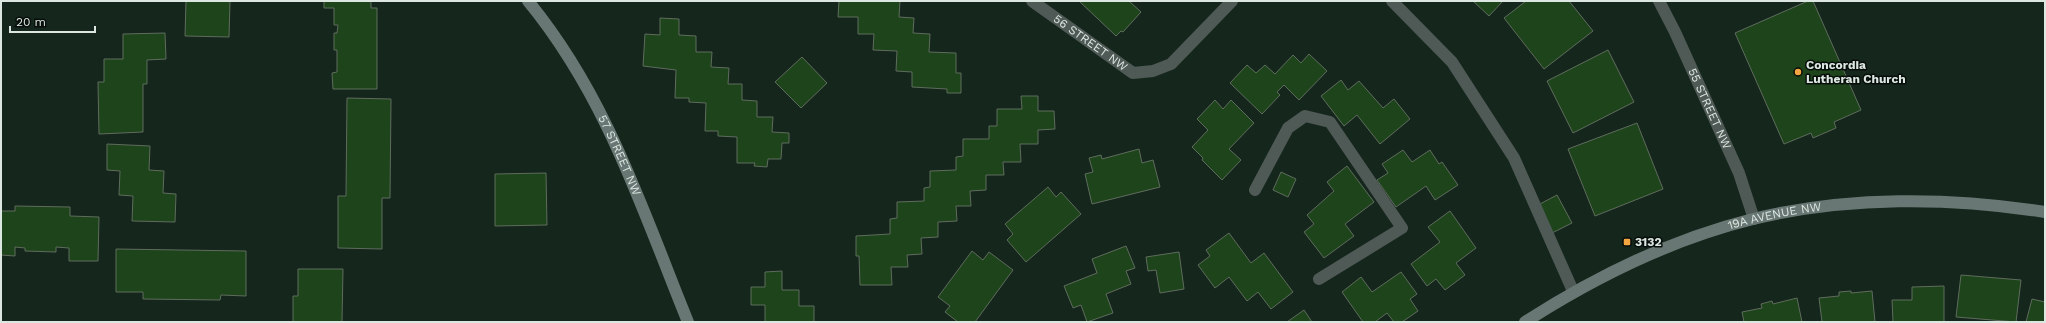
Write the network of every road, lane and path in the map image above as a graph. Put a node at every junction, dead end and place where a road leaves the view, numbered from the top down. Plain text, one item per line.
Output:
1 (528, 1) edge
2 (1032, 1) edge
3 (1232, 1) edge
4 (1392, 1) edge
5 (1659, 1) edge
6 (1255, 190) dead end
7 (2045, 212) edge
8 (1754, 219) junction
9 (1319, 279) dead end
10 (1573, 291) junction
11 (688, 322) edge
12 (1525, 322) edge

1 - 11 street, 57 STREET NW
2 - 3 street, 56 STREET NW
4 - 10 street
5 - 8 street, 55 STREET NW
6 - 9 street
7 - 8 street, 19A AVENUE NW
8 - 10 street, 19A AVENUE NW
10 - 12 street, 19A AVENUE NW

